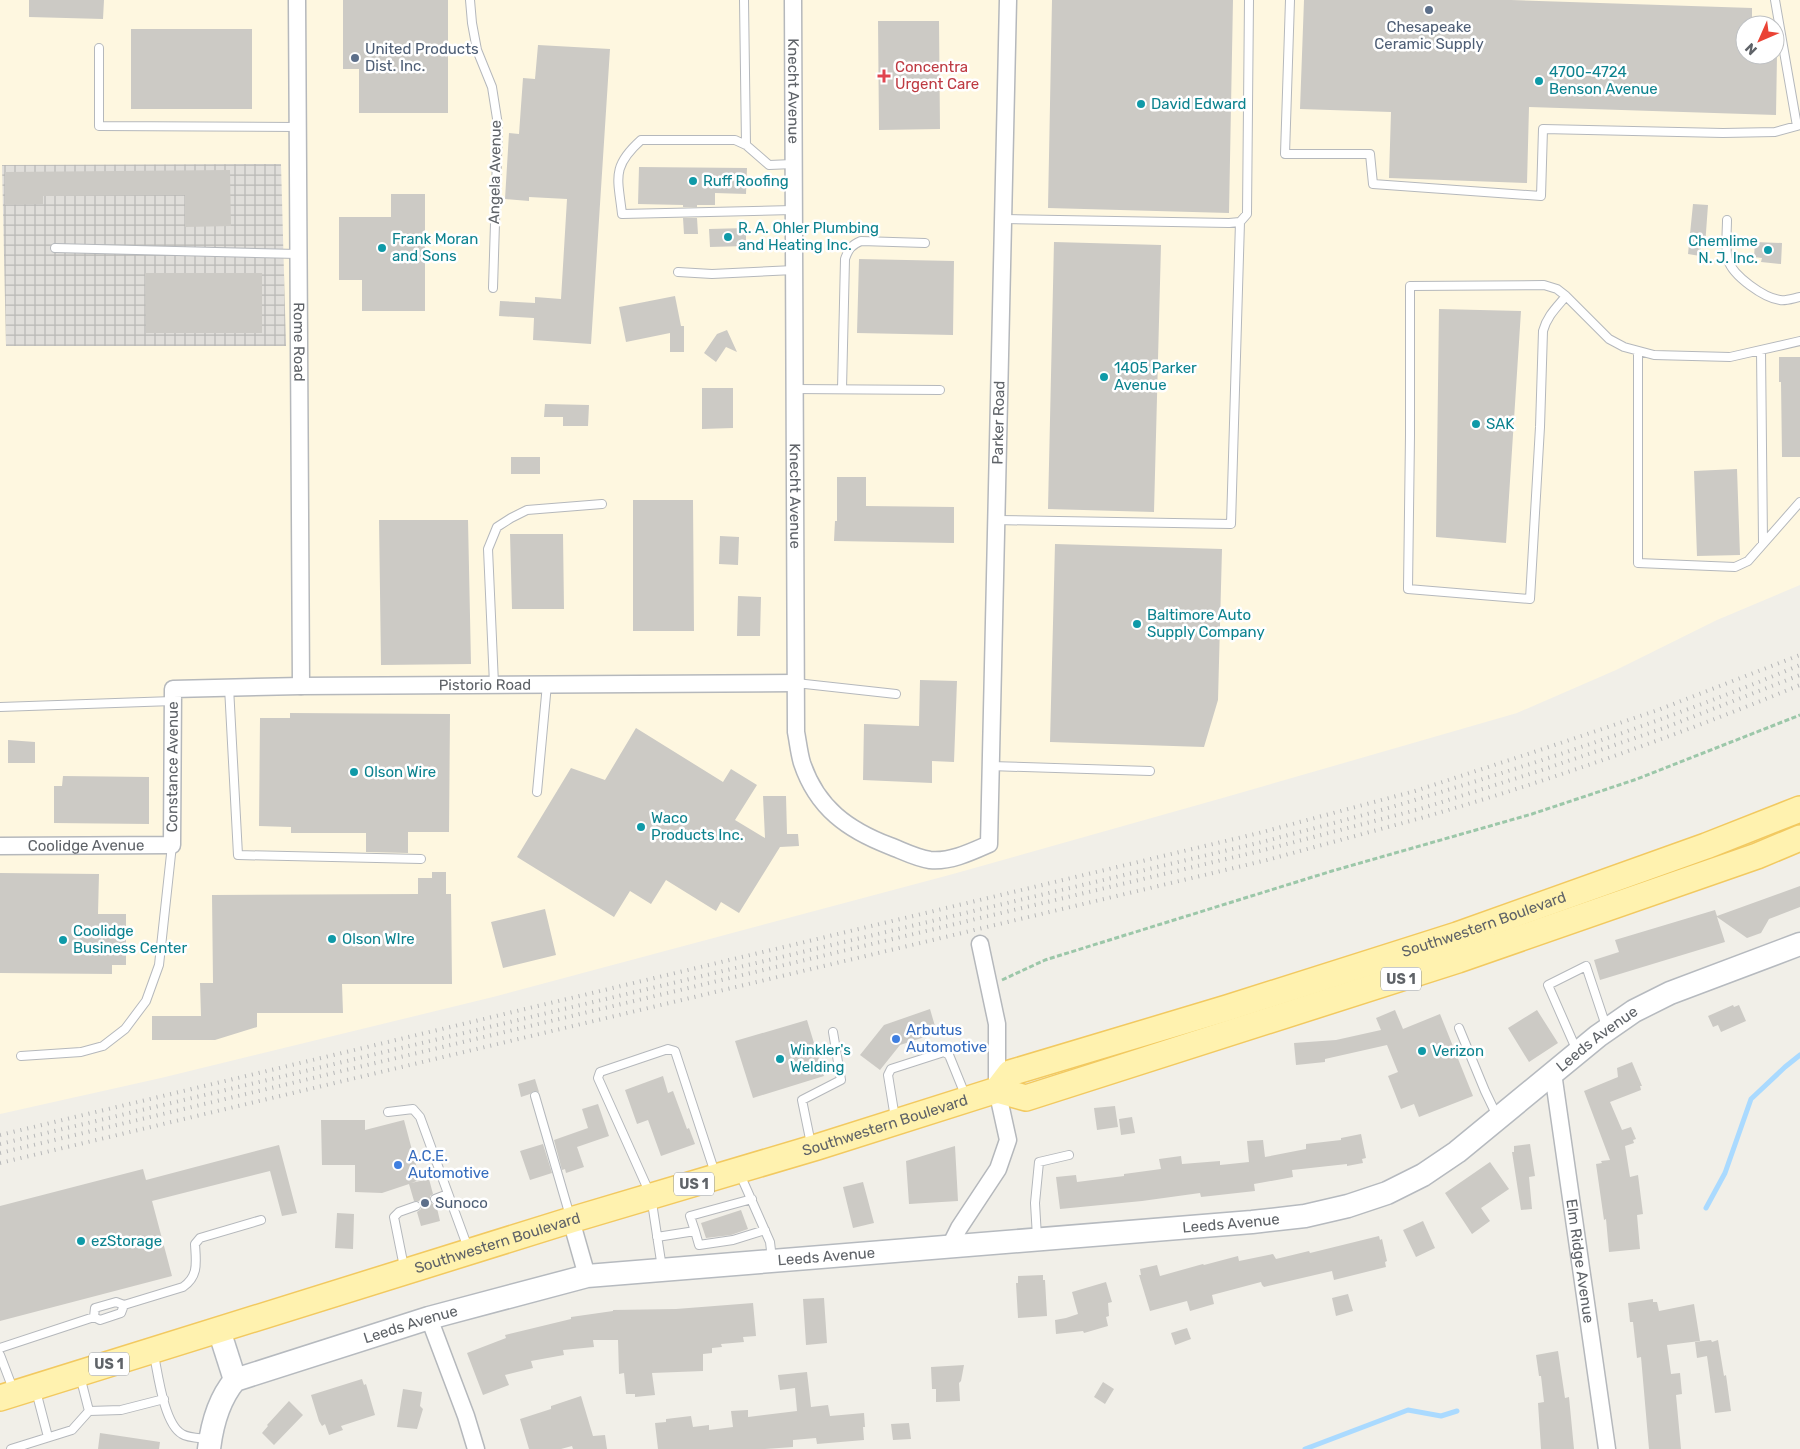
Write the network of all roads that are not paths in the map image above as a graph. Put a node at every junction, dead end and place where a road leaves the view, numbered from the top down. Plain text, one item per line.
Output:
1 (297, 0) edge
2 (470, 0) edge
3 (744, 0) edge
4 (793, 0) edge
5 (1008, 0) edge
6 (1249, 0) edge
7 (1290, 0) edge
8 (1775, 0) edge
9 (99, 48) dead end
10 (1798, 126) edge
11 (298, 127) junction
12 (746, 145) junction
13 (793, 164) junction
14 (794, 210) junction
15 (1003, 218) junction
16 (1727, 220) dead end
17 (1240, 222) junction
18 (925, 243) dead end
19 (55, 248) dead end
20 (298, 254) junction
21 (794, 270) junction
22 (678, 272) dead end
23 (493, 288) dead end
24 (1566, 296) junction
25 (1800, 297) edge
26 (1800, 341) edge
27 (1761, 350) junction
28 (1638, 351) junction
29 (794, 389) junction
30 (842, 390) junction
31 (940, 390) dead end
32 (1800, 502) edge
33 (602, 504) dead end
34 (996, 520) junction
35 (1764, 543) junction
36 (796, 683) junction
37 (494, 684) junction
38 (547, 684) junction
39 (300, 686) junction
40 (229, 687) junction
41 (896, 694) dead end
42 (173, 695) junction
43 (0, 707) edge
44 (990, 766) junction
45 (1150, 771) dead end
46 (536, 792) dead end
47 (1800, 809) edge
48 (1800, 838) edge
49 (989, 844) joint
50 (172, 845) junction
51 (0, 846) edge
52 (421, 859) dead end
53 (980, 944) dead end
54 (1800, 944) edge
55 (1459, 1028) dead end
56 (1608, 1029) junction
57 (833, 1032) dead end
58 (1578, 1053) junction
59 (21, 1056) dead end
60 (1553, 1072) junction
61 (997, 1090) junction
62 (535, 1096) dead end
63 (967, 1100) junction
64 (388, 1112) dead end
65 (1498, 1118) junction
66 (896, 1122) junction
67 (812, 1148) junction
68 (1069, 1155) dead end
69 (728, 1174) junction
70 (448, 1194) junction
71 (651, 1196) junction
72 (435, 1199) dead end
73 (752, 1199) junction
74 (416, 1206) dead end
75 (261, 1220) dead end
76 (571, 1220) junction
77 (765, 1230) junction
78 (695, 1231) junction
79 (657, 1237) junction
80 (1037, 1239) junction
81 (950, 1246) junction
82 (469, 1252) junction
83 (772, 1260) junction
84 (662, 1269) junction
85 (405, 1272) junction
86 (587, 1276) junction
87 (124, 1305) junction
88 (94, 1317) junction
89 (430, 1318) junction
90 (219, 1330) junction
91 (0, 1348) edge
92 (153, 1350) junction
93 (0, 1355) edge
94 (79, 1374) junction
95 (235, 1380) junction
96 (17, 1393) edge
97 (164, 1399) junction
98 (89, 1411) junction
99 (48, 1438) junction
100 (210, 1444) edge
101 (11, 1449) edge
102 (476, 1449) edge
103 (1607, 1449) edge

1 - 11 street, Rome Road
2 - 23 lane, Angela Avenue
3 - 12 lane
4 - 13 street, Knecht Avenue
5 - 15 street, Parker Road
6 - 17 lane
7 - 10 lane
8 - 10 lane
9 - 11 lane
11 - 20 street, Rome Road
12 - 13 lane
12 - 14 lane
13 - 14 street, Knecht Avenue
14 - 21 street, Knecht Avenue
15 - 17 lane
15 - 34 street, Parker Road
16 - 25 lane
17 - 34 lane
18 - 30 lane
19 - 20 lane
20 - 39 street, Rome Road
21 - 22 lane
21 - 29 street, Knecht Avenue
24 - 24 lane
24 - 28 lane
26 - 27 lane
27 - 28 lane
27 - 35 lane
28 - 35 lane
29 - 30 lane
29 - 36 street, Knecht Avenue
30 - 31 lane
32 - 35 lane
33 - 37 lane
34 - 44 street, Parker Road
36 - 38 street, Pistorio Road
36 - 41 lane
36 - 49 street, Knecht Avenue
37 - 38 street, Pistorio Road
37 - 39 street, Pistorio Road
38 - 46 lane
39 - 40 street, Pistorio Road
40 - 42 street, Pistorio Road
40 - 52 lane
42 - 43 lane
42 - 50 street, Constance Avenue
44 - 45 lane
44 - 49 street, Parker Road
47 - 61 main road, Southwestern Boulevard / US 1
48 - 61 main road, Southwestern Boulevard / US 1
50 - 51 street, Coolidge Avenue
50 - 59 lane
53 - 61 street
54 - 56 street, Leeds Avenue
55 - 65 lane
56 - 58 street, Leeds Avenue
56 - 58 lane
57 - 67 lane
58 - 60 street, Leeds Avenue
60 - 65 street, Leeds Avenue
60 - 103 street, Elm Ridge Avenue
61 - 63 main road, Southwestern Boulevard / US 1
61 - 81 street
62 - 76 lane
63 - 66 main road, Southwestern Boulevard / US 1
63 - 66 lane
64 - 70 lane
65 - 80 street, Leeds Avenue
66 - 67 main road, Southwestern Boulevard / US 1
67 - 69 main road, Southwestern Boulevard / US 1
68 - 80 lane
69 - 71 main road, Southwestern Boulevard / US 1
69 - 71 lane
69 - 73 lane
70 - 72 lane
70 - 82 lane
71 - 76 main road, Southwestern Boulevard / US 1
71 - 79 lane
73 - 77 lane
73 - 78 lane
74 - 85 lane
75 - 87 lane
76 - 82 main road, Southwestern Boulevard / US 1
76 - 86 street
77 - 78 lane
77 - 83 lane
78 - 79 lane
79 - 84 lane
80 - 81 street, Leeds Avenue
81 - 83 street, Leeds Avenue
82 - 85 main road, Southwestern Boulevard / US 1
83 - 84 street, Leeds Avenue
84 - 86 street, Leeds Avenue
85 - 90 main road, Southwestern Boulevard / US 1
86 - 89 street, Leeds Avenue
87 - 88 lane
87 - 88 lane
88 - 91 lane
89 - 95 street, Leeds Avenue
89 - 102 street
90 - 92 main road, Southwestern Boulevard / US 1
90 - 95 street
92 - 94 main road, Southwestern Boulevard / US 1
92 - 97 lane
93 - 96 lane
94 - 96 main road, Southwestern Boulevard / US 1
94 - 98 lane
95 - 100 street
96 - 99 lane
97 - 98 lane
97 - 100 lane
98 - 99 lane
99 - 101 lane

